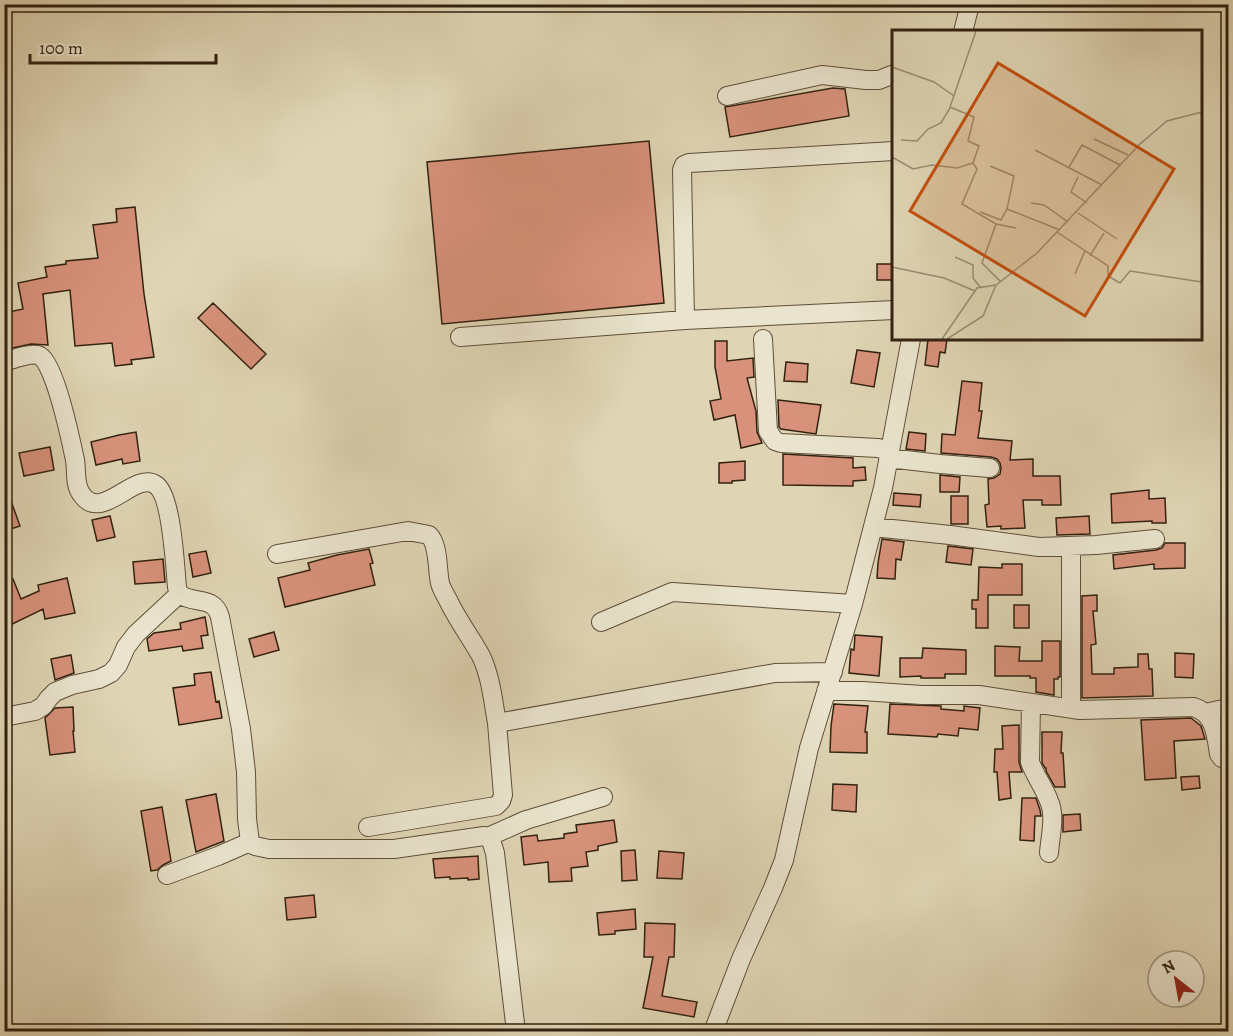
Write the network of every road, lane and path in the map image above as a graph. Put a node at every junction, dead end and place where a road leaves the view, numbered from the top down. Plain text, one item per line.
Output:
1 (970, 4) edge
2 (964, 30) edge
3 (892, 75) edge
4 (727, 96) dead end
5 (892, 151) edge
6 (892, 310) edge
7 (685, 320) junction
8 (460, 337) dead end
9 (763, 339) dead end
10 (911, 340) edge
11 (4, 362) edge
12 (889, 454) junction
13 (990, 468) dead end
14 (873, 527) junction
15 (1155, 539) dead end
16 (1071, 546) junction
17 (277, 554) dead end
18 (179, 594) junction
19 (853, 604) junction
20 (601, 622) dead end
21 (833, 672) junction
22 (826, 691) junction
23 (1031, 703) junction
24 (1071, 708) junction
25 (1228, 708) edge
26 (1206, 714) junction
27 (4, 717) edge
28 (497, 723) junction
29 (1228, 760) edge
30 (603, 797) dead end
31 (368, 827) dead end
32 (488, 837) junction
33 (250, 842) junction
34 (1048, 853) dead end
35 (167, 875) dead end
36 (516, 1032) edge
37 (713, 1032) edge

1 - 2 street
3 - 4 street
5 - 7 street
6 - 7 street
7 - 8 street
9 - 12 street
10 - 12 street
11 - 18 street
12 - 13 street
12 - 14 street
14 - 16 street
14 - 19 street
15 - 16 street
16 - 24 street
17 - 28 street
18 - 27 street
18 - 33 street
19 - 20 street
19 - 21 street
21 - 22 street
21 - 28 street
22 - 23 street
22 - 37 street
23 - 24 street
23 - 34 street
24 - 26 street
25 - 26 street
26 - 29 street
28 - 31 street
30 - 32 street
32 - 33 street
32 - 36 street
33 - 35 street

